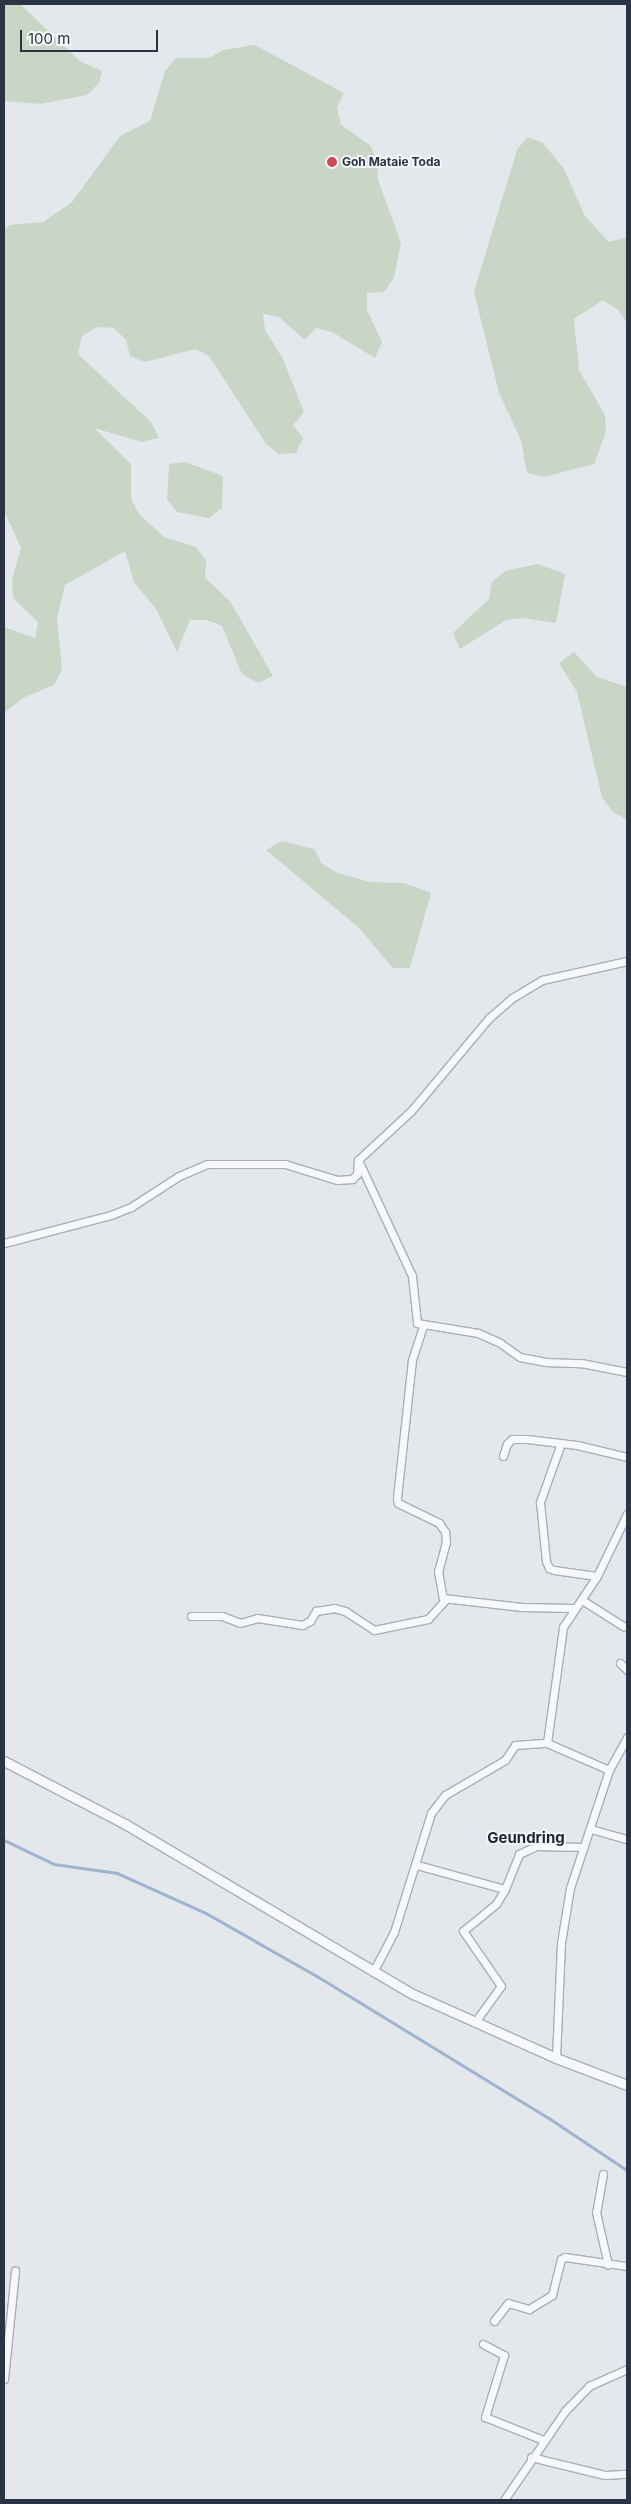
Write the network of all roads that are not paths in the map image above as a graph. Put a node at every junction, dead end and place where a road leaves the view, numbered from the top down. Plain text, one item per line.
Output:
1 (627, 961) edge
2 (358, 1160) junction
3 (4, 1243) edge
4 (424, 1326) junction
5 (627, 1372) edge
6 (561, 1443) junction
7 (503, 1456) dead end
8 (627, 1457) edge
9 (627, 1514) edge
10 (597, 1576) junction
11 (446, 1600) junction
12 (582, 1600) junction
13 (574, 1608) junction
14 (191, 1616) dead end
15 (623, 1626) dead end
16 (620, 1663) dead end
17 (627, 1670) edge
18 (627, 1737) edge
19 (547, 1743) junction
20 (4, 1761) edge
21 (609, 1770) junction
22 (591, 1829) junction
23 (627, 1839) edge
24 (584, 1847) junction
25 (417, 1865) junction
26 (505, 1889) junction
27 (373, 1972) junction
28 (475, 2022) junction
29 (556, 2058) junction
30 (627, 2085) edge
31 (603, 2174) dead end
32 (608, 2265) junction
33 (627, 2266) edge
34 (15, 2270) dead end
35 (494, 2321) dead end
36 (483, 2344) dead end
37 (627, 2369) edge
38 (4, 2379) edge
39 (544, 2440) junction
40 (531, 2457) junction
41 (627, 2474) edge
42 (504, 2500) edge

1 - 2 street
2 - 3 street
2 - 4 street
4 - 5 street
4 - 11 street
6 - 7 street
6 - 8 street
6 - 10 street
9 - 10 street
10 - 12 street
11 - 13 street
11 - 14 street
12 - 13 street
12 - 15 street
13 - 19 street
16 - 17 street
18 - 21 street
19 - 21 street
19 - 25 street
20 - 27 street
21 - 22 street
22 - 23 street
22 - 24 street
24 - 26 street
24 - 29 street
25 - 26 street
25 - 27 street
26 - 28 street
27 - 28 street
28 - 29 street
29 - 30 street
31 - 32 street
32 - 33 street
32 - 35 street
34 - 38 street
36 - 39 street
37 - 39 street
39 - 40 street
40 - 41 street
40 - 42 street

